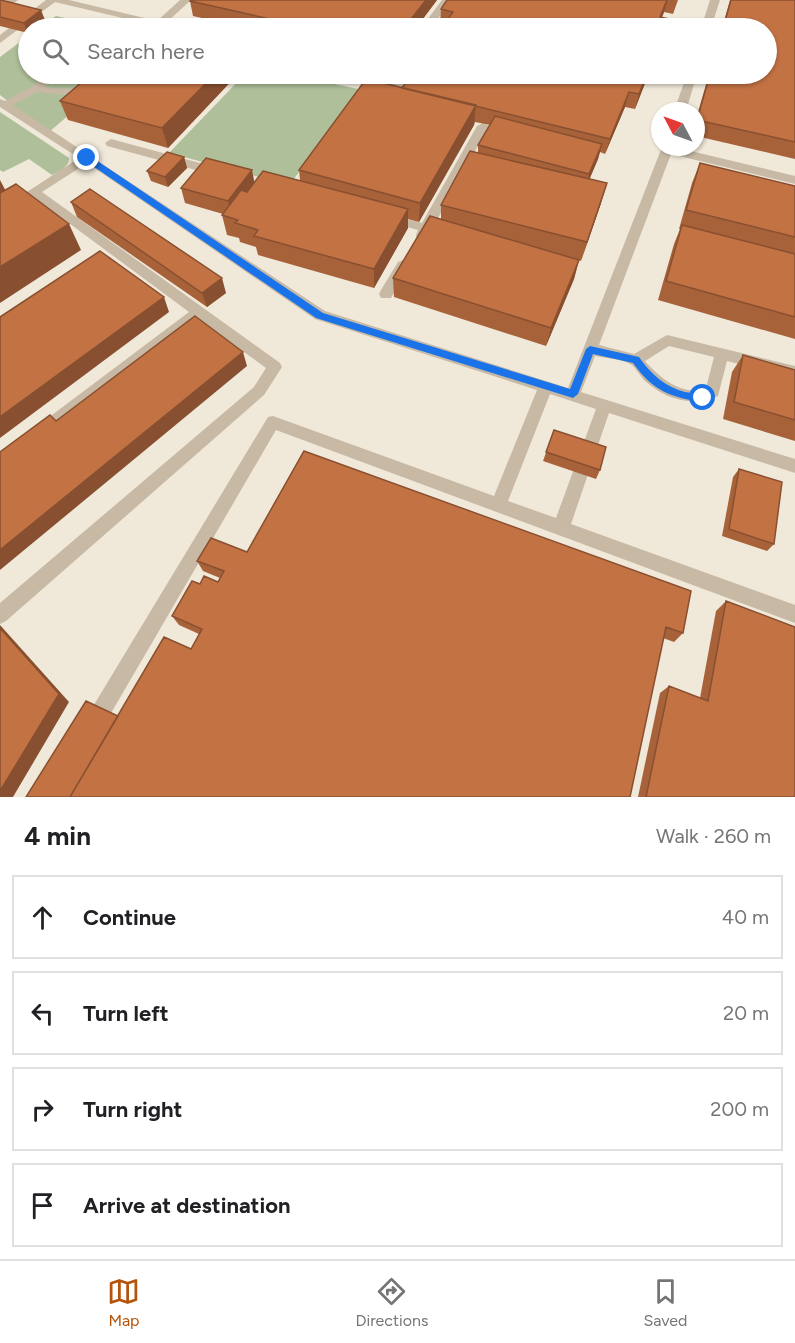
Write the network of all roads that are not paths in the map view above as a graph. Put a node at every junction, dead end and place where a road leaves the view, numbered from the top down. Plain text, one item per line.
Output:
1 (13, 0) edge
2 (55, 0) edge
3 (186, 0) edge
4 (447, 0) edge
5 (715, 0) edge
6 (0, 10) edge
7 (30, 18) edge
8 (133, 18) edge
9 (166, 18) edge
10 (434, 18) edge
11 (709, 18) edge
12 (18, 27) edge
13 (0, 40) edge
14 (42, 84) edge
15 (95, 84) edge
16 (404, 84) edge
17 (689, 84) edge
18 (410, 87) edge
19 (35, 89) junction
20 (683, 102) edge
21 (2, 104) edge
22 (483, 126) edge
23 (111, 143) dead end
24 (665, 156) edge
25 (700, 156) edge
26 (87, 158) junction
27 (234, 177) edge
28 (795, 180) edge
29 (380, 216) edge
30 (425, 228) junction
31 (386, 294) dead end
32 (199, 312) junction
33 (590, 349) junction
34 (722, 352) junction
35 (636, 360) junction
36 (795, 372) edge
37 (546, 386) junction
38 (573, 394) junction
39 (605, 404) junction
40 (28, 441) edge
41 (795, 466) edge
42 (498, 505) junction
43 (561, 528) junction
44 (795, 614) edge
45 (0, 615) edge
46 (87, 736) edge

1 - 6 street
2 - 7 street
2 - 8 street
3 - 9 street
4 - 10 street
5 - 11 street
12 - 13 street
14 - 19 street
15 - 19 street
16 - 18 street
17 - 20 street
19 - 21 street
21 - 26 street
22 - 30 street
23 - 27 street
24 - 33 street
25 - 28 street
26 - 32 street
26 - 37 street
29 - 30 street
30 - 31 street
32 - 40 street
32 - 45 street
33 - 35 street
33 - 38 street
34 - 35 street
34 - 35 street
34 - 36 street
37 - 38 street
37 - 42 street
38 - 39 street
39 - 41 street
39 - 43 street
42 - 43 street
42 - 46 street
43 - 44 street

